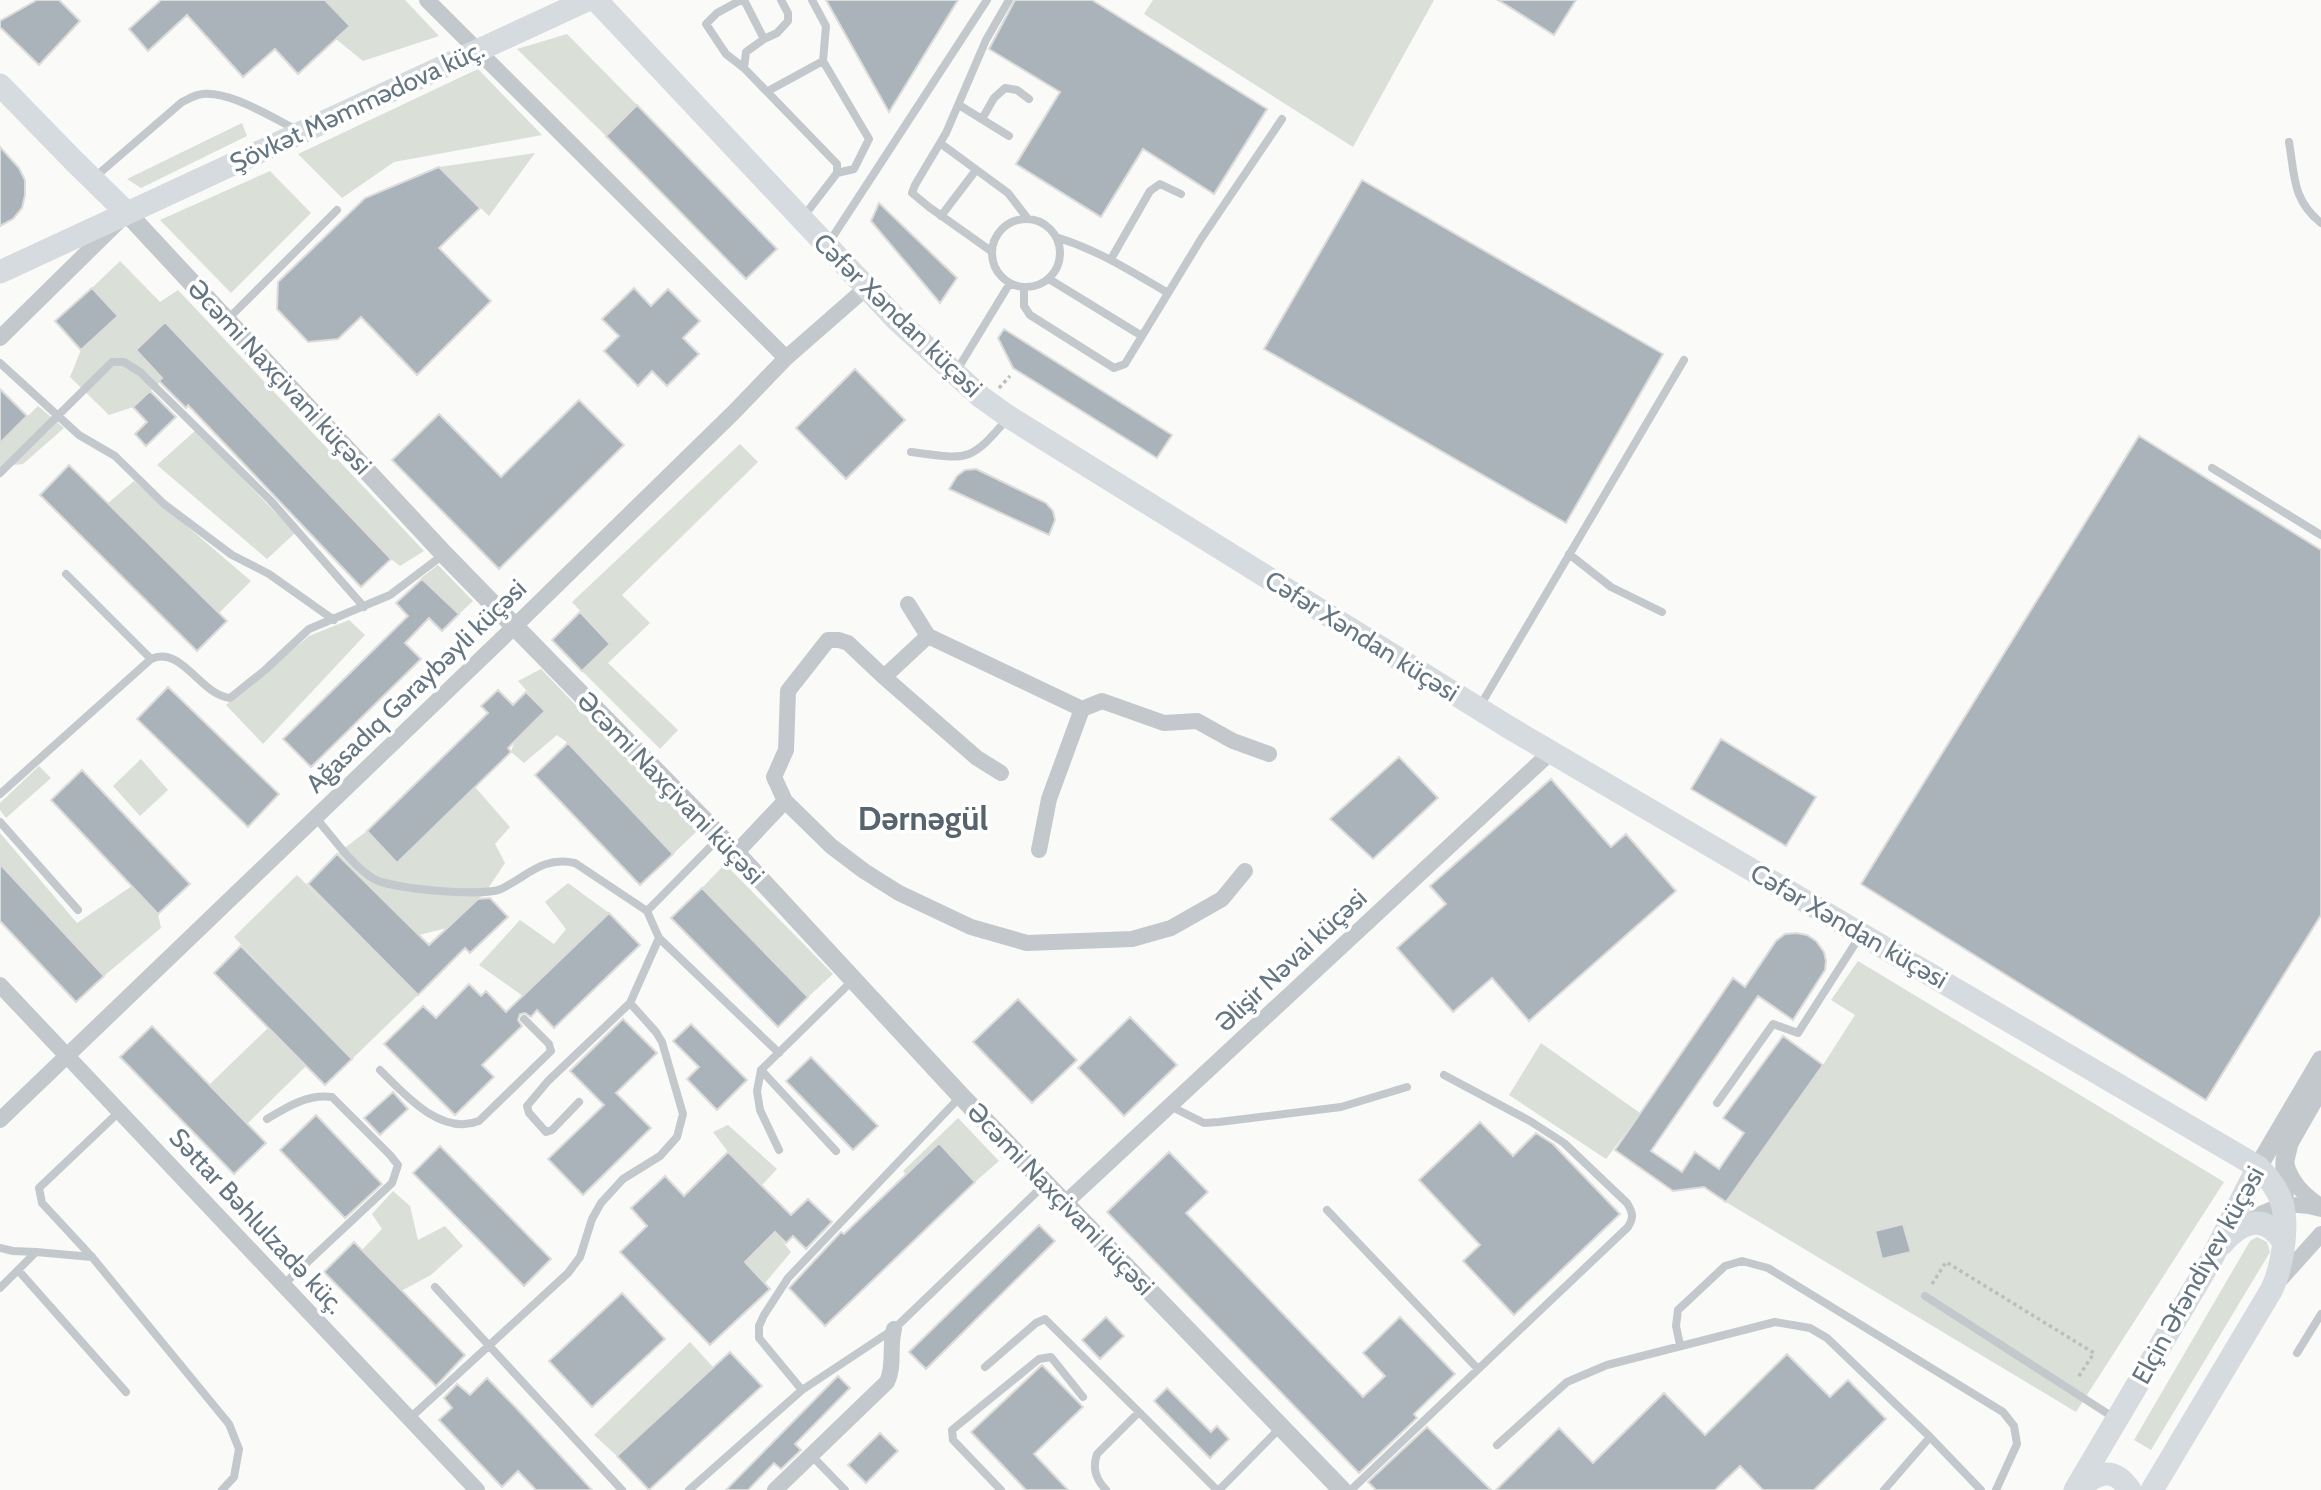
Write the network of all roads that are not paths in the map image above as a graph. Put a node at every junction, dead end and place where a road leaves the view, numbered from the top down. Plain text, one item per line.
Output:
1 (427, 0) edge
2 (587, 0) edge
3 (596, 0) edge
4 (742, 0) edge
5 (781, 0) edge
6 (812, 0) edge
7 (987, 0) edge
8 (1009, 0) edge
9 (764, 39) junction
10 (476, 50) junction
11 (823, 61) junction
12 (744, 68) junction
13 (0, 85) edge
14 (768, 91) junction
15 (1029, 99) dead end
16 (959, 105) junction
17 (982, 119) junction
18 (1282, 119) dead end
19 (300, 131) junction
20 (1009, 136) dead end
21 (2289, 142) dead end
22 (940, 143) junction
23 (976, 170) junction
24 (837, 173) junction
25 (92, 179) junction
26 (1181, 194) dead end
27 (337, 210) dead end
28 (127, 213) junction
29 (941, 216) junction
30 (1027, 219) junction
31 (801, 220) junction
32 (2321, 223) edge
33 (1056, 237) junction
34 (826, 247) junction
35 (991, 251) junction
36 (1111, 259) junction
37 (0, 272) edge
38 (1049, 279) junction
39 (1010, 283) junction
40 (866, 288) junction
41 (1024, 288) junction
42 (1168, 293) junction
43 (227, 320) junction
44 (1142, 336) junction
45 (0, 338) edge
46 (786, 358) junction
47 (1684, 360) dead end
48 (0, 363) edge
49 (955, 372) junction
50 (58, 416) junction
51 (1009, 417) junction
52 (911, 452) dead end
53 (2213, 468) dead end
54 (0, 473) edge
55 (2321, 535) edge
56 (444, 554) junction
57 (1569, 554) junction
58 (66, 574) dead end
59 (908, 604) dead end
60 (364, 607) junction
61 (1662, 612) dead end
62 (334, 620) junction
63 (514, 627) junction
64 (928, 636) junction
65 (150, 659) junction
66 (884, 677) junction
67 (1082, 709) junction
68 (1479, 709) junction
69 (1551, 752) junction
70 (1269, 754) dead end
71 (1002, 773) dead end
72 (0, 794) edge
73 (785, 801) junction
74 (315, 817) junction
75 (0, 822) edge
76 (720, 837) junction
77 (1039, 850) dead end
78 (736, 853) junction
79 (1245, 871) dead end
80 (78, 910) dead end
81 (647, 911) junction
82 (1862, 933) junction
83 (659, 938) junction
84 (853, 980) junction
85 (0, 985) edge
86 (630, 1003) junction
87 (524, 1019) dead end
88 (779, 1053) junction
89 (67, 1055) junction
90 (2321, 1060) edge
91 (380, 1070) dead end
92 (761, 1070) junction
93 (1444, 1075) dead end
94 (1407, 1087) dead end
95 (2321, 1087) edge
96 (961, 1096) junction
97 (579, 1101) dead end
98 (1717, 1103) dead end
99 (1170, 1106) junction
100 (120, 1111) junction
101 (267, 1119) dead end
102 (0, 1120) edge
103 (2225, 1148) junction
104 (779, 1150) dead end
105 (836, 1151) dead end
106 (2285, 1160) junction
107 (2258, 1167) junction
108 (1045, 1184) junction
109 (1064, 1204) junction
110 (2284, 1206) junction
111 (2321, 1207) edge
112 (1327, 1210) dead end
113 (2235, 1224) junction
114 (2321, 1234) edge
115 (2284, 1243) junction
116 (0, 1248) edge
117 (36, 1252) junction
118 (92, 1257) junction
119 (18, 1269) junction
120 (284, 1285) junction
121 (435, 1287) dead end
122 (0, 1288) edge
123 (2272, 1289) junction
124 (1925, 1296) road end
125 (2321, 1314) edge
126 (894, 1329) junction
127 (489, 1345) junction
128 (1680, 1345) junction
129 (2297, 1353) dead end
130 (985, 1367) dead end
131 (1478, 1369) junction
132 (802, 1390) junction
133 (126, 1392) dead end
134 (1083, 1397) dead end
135 (1139, 1412) junction
136 (409, 1419) junction
137 (2116, 1419) junction
138 (1282, 1426) junction
139 (1930, 1437) junction
140 (1497, 1445) dead end
141 (812, 1456) junction
142 (2158, 1485) edge
143 (222, 1490) edge
144 (477, 1490) edge
145 (622, 1490) edge
146 (689, 1490) edge
147 (775, 1490) edge
148 (845, 1490) edge
149 (1001, 1490) edge
150 (1106, 1490) edge
151 (1218, 1490) edge
152 (1342, 1490) edge
153 (1352, 1490) edge
154 (1885, 1490) edge
155 (1981, 1490) edge
156 (1996, 1490) edge
157 (2076, 1490) edge
158 (2130, 1490) edge

1 - 10 street
2 - 10 main road, Şövkət Məmmədova küç.
3 - 31 main road, Cəfər Xəndan küçəsi
4 - 9 lane
4 - 12 lane
5 - 9 lane
6 - 11 lane
7 - 34 lane
8 - 16 lane
9 - 12 lane
10 - 19 main road, Şövkət Məmmədova küç.
10 - 46 street
11 - 14 lane
11 - 24 lane
12 - 14 lane
13 - 25 main road, Əcəmi Naxçivani küçəsi
14 - 24 lane
15 - 17 lane
16 - 17 lane
16 - 22 lane
17 - 20 lane
18 - 42 lane
19 - 25 lane
19 - 28 main road, Şövkət Məmmədova küç.
21 - 32 lane
22 - 23 lane
22 - 29 lane
23 - 29 lane
23 - 30 lane
24 - 31 lane
25 - 28 main road, Əcəmi Naxçivani küçəsi
26 - 36 lane
27 - 43 lane
28 - 37 main road, Şövkət Məmmədova küç.
28 - 43 street, Əcəmi Naxçivani küçəsi
28 - 45 street
29 - 35 lane
30 - 33 lane
30 - 35 lane
31 - 34 main road, Cəfər Xəndan küçəsi
33 - 36 lane
33 - 38 lane
34 - 40 main road, Cəfər Xəndan küçəsi
35 - 39 lane
36 - 42 lane
38 - 41 lane
38 - 44 lane
39 - 41 lane
39 - 49 lane
40 - 46 street, Ağasadıq Gəraybəyli küçəsi
40 - 49 main road, Cəfər Xəndan küçəsi
41 - 44 lane
42 - 44 lane
43 - 56 street, Əcəmi Naxçivani küçəsi
46 - 63 street, Ağasadıq Gəraybəyli küçəsi
47 - 57 lane
48 - 50 lane
49 - 51 main road, Cəfər Xəndan küçəsi
50 - 54 lane
50 - 60 lane
50 - 62 lane
51 - 52 lane
51 - 68 main road, Cəfər Xəndan küçəsi
53 - 55 lane
56 - 60 lane
56 - 63 street, Əcəmi Naxçivani küçəsi
57 - 61 lane
57 - 68 lane
58 - 65 lane
59 - 64 street
60 - 62 lane
62 - 65 lane
63 - 74 street, Ağasadıq Gəraybəyli küçəsi
63 - 76 street, Əcəmi Naxçivani küçəsi
64 - 66 street
64 - 67 street
65 - 72 lane
66 - 71 street
66 - 73 street
67 - 70 street
67 - 77 street
68 - 69 main road, Cəfər Xəndan küçəsi
69 - 82 main road, Cəfər Xəndan küçəsi
69 - 99 street, Əlişir Nəvai küçəsi
73 - 78 street
73 - 79 street
74 - 81 lane
74 - 89 street, Ağasadıq Gəraybəyli küçəsi
75 - 80 lane
76 - 78 street, Əcəmi Naxçivani küçəsi
76 - 81 lane
78 - 84 street, Əcəmi Naxçivani küçəsi
81 - 83 lane
82 - 98 lane
82 - 103 main road, Cəfər Xəndan küçəsi
83 - 86 lane
83 - 88 lane
84 - 88 lane
84 - 96 street, Əcəmi Naxçivani küçəsi
85 - 89 street, Səttar Bəhlulzadə küç.
86 - 97 lane
86 - 127 lane
87 - 91 lane
88 - 92 lane
89 - 100 street, Səttar Bəhlulzadə küç.
89 - 102 street, Ağasadıq Gəraybəyli küçəsi
90 - 107 street, Elçin Əfəndiyev küçəsi
92 - 104 lane
92 - 105 lane
93 - 131 lane
94 - 99 lane
95 - 106 street, Elçin Əfəndiyev küçəsi
96 - 108 street, Əcəmi Naxçivani küçəsi
96 - 132 lane
99 - 109 street, Əlişir Nəvai küçəsi
100 - 118 lane
100 - 120 street, Səttar Bəhlulzadə küç.
101 - 120 lane
103 - 107 main road, Cəfər Xəndan küçəsi
103 - 113 main road
106 - 110 street, Elçin Əfəndiyev küçəsi
106 - 111 street
107 - 110 main road
107 - 113 main road, Elçin Əfəndiyev küçəsi
108 - 109 street, Əcəmi Naxçivani küçəsi
108 - 126 lane
109 - 138 street, Əcəmi Naxçivani küçəsi
110 - 111 street
110 - 113 street
110 - 115 main road
112 - 131 lane
113 - 115 main road
113 - 137 main road, Elçin Əfəndiyev küçəsi
114 - 123 street
115 - 123 main road
116 - 117 lane
117 - 118 lane
117 - 119 lane
118 - 143 lane
119 - 122 lane
119 - 133 lane
120 - 136 street, Səttar Bəhlulzadə küç.
121 - 127 lane
123 - 142 main road
124 - 137 lane
125 - 129 lane
126 - 132 lane
126 - 141 street
127 - 136 lane
127 - 145 lane
128 - 139 lane
128 - 140 lane
128 - 156 lane
130 - 135 lane
131 - 153 lane
132 - 146 lane
134 - 149 lane
135 - 150 lane
135 - 151 lane
136 - 144 street, Səttar Bəhlulzadə küç.
137 - 157 main road, Elçin Əfəndiyev küçəsi
138 - 151 lane
138 - 152 street, Əcəmi Naxçivani küçəsi
139 - 154 lane
139 - 155 lane
141 - 147 street
141 - 148 lane
157 - 158 main road

